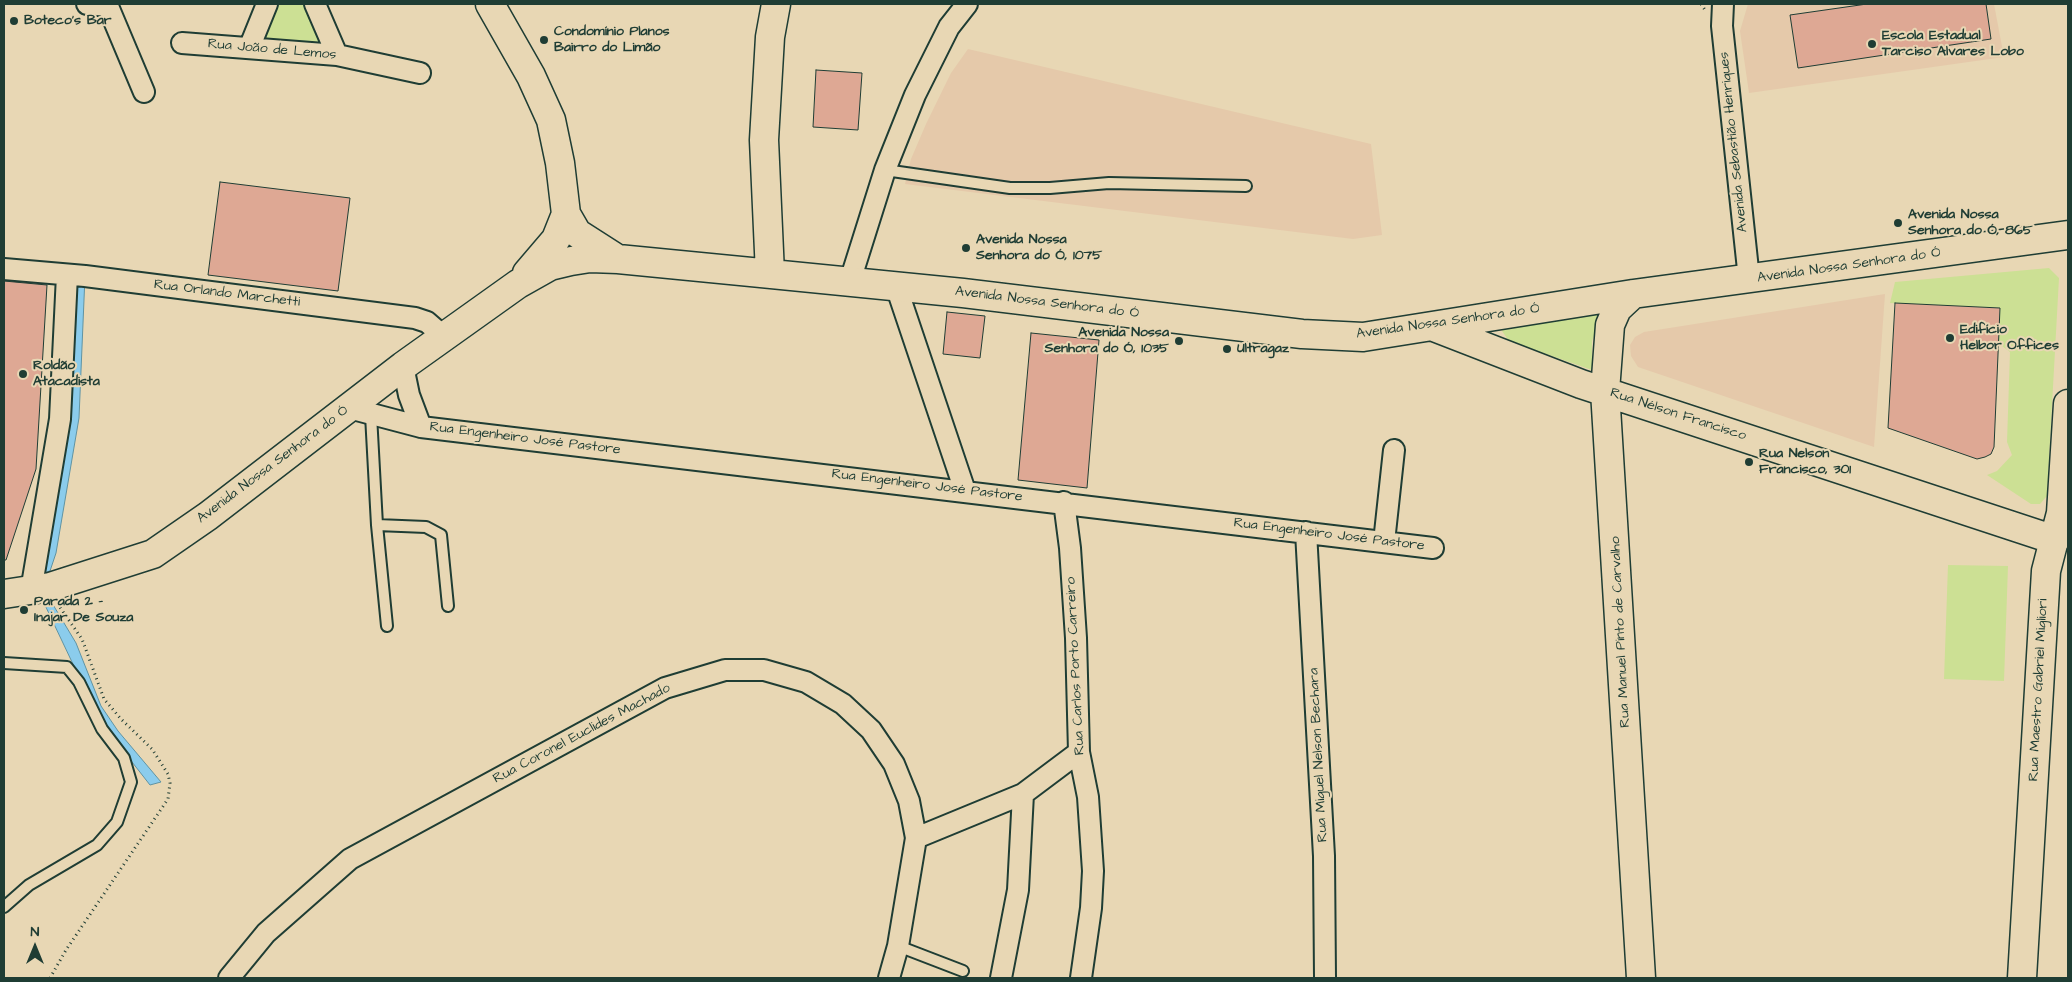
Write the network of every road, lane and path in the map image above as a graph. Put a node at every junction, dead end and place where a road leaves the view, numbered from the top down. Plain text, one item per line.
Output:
1 (87, 4) edge
2 (267, 4) edge
3 (315, 4) edge
4 (490, 4) edge
5 (776, 4) edge
6 (967, 4) edge
7 (1723, 4) edge
8 (107, 5) edge
9 (182, 43) dead end
10 (250, 46) junction
11 (337, 54) junction
12 (420, 72) dead end
13 (144, 92) dead end
14 (886, 170) junction
15 (1246, 186) dead end
16 (566, 214) junction
17 (2068, 235) edge
18 (618, 259) junction
19 (4, 269) edge
20 (67, 274) junction
21 (770, 274) junction
22 (1749, 279) junction
23 (850, 281) junction
24 (518, 284) junction
25 (896, 286) junction
26 (1633, 294) junction
27 (1433, 326) junction
28 (444, 336) junction
29 (402, 366) junction
30 (1605, 391) junction
31 (2068, 404) edge
32 (360, 411) junction
33 (421, 427) junction
34 (1394, 450) dead end
35 (965, 491) junction
36 (1064, 502) junction
37 (377, 525) junction
38 (1306, 532) junction
39 (1384, 542) junction
40 (2062, 543) edge
41 (1432, 548) dead end
42 (41, 589) junction
43 (4, 594) edge
44 (448, 606) dead end
45 (387, 626) dead end
46 (4, 663) edge
47 (1079, 752) junction
48 (1024, 794) junction
49 (916, 838) junction
50 (4, 907) edge
51 (898, 946) junction
52 (964, 971) dead end
53 (50, 978) edge
54 (229, 978) edge
55 (888, 978) edge
56 (1001, 978) edge
57 (1081, 978) edge
58 (1324, 978) edge
59 (1641, 978) edge
60 (2022, 978) edge

1 - 8 street
2 - 10 street
3 - 11 street
4 - 16 main road
5 - 21 main road
6 - 14 street
7 - 22 street, Avenida Sebastião Henriques
8 - 13 street
9 - 10 street, Rua João de Lemos
10 - 11 street, Rua João de Lemos
11 - 12 street, Rua João de Lemos
14 - 15 lane
14 - 23 street
16 - 18 main road, Avenida Nossa Senhora do Ó
16 - 24 main road, Avenida Nossa Senhora do Ó
17 - 22 main road, Avenida Nossa Senhora do Ó
18 - 21 main road, Avenida Nossa Senhora do Ó
18 - 24 main road, Avenida Nossa Senhora do Ó
19 - 20 street, Rua Orlando Marchetti
20 - 28 street, Rua Orlando Marchetti
20 - 42 street
21 - 23 main road, Avenida Nossa Senhora do Ó
22 - 26 main road, Avenida Nossa Senhora do Ó
23 - 25 main road, Avenida Nossa Senhora do Ó
24 - 28 main road, Avenida Nossa Senhora do Ó
25 - 27 main road, Avenida Nossa Senhora do Ó
25 - 35 street
26 - 27 main road, Avenida Nossa Senhora do Ó
26 - 30 main road, Rua Manuel Pinto de Carvalho
27 - 30 main road, Rua Nélson Francisco
28 - 29 main road, Avenida Nossa Senhora do Ó
29 - 32 main road, Avenida Nossa Senhora do Ó
29 - 33 street, Rua Engenheiro José Pastore
30 - 40 main road, Rua Nélson Francisco
30 - 59 main road, Rua Manuel Pinto de Carvalho
31 - 40 main road, Rua Maestro Gabriel Migliori
32 - 33 street, Rua Engenheiro José Pastore
32 - 37 lane
32 - 42 main road, Avenida Nossa Senhora do Ó
33 - 35 street, Rua Engenheiro José Pastore
34 - 39 street
35 - 36 street, Rua Engenheiro José Pastore
36 - 38 street, Rua Engenheiro José Pastore
36 - 47 street, Rua Carlos Porto Carreiro
37 - 44 lane
37 - 45 lane
38 - 39 street, Rua Engenheiro José Pastore
38 - 58 street, Rua Miguel Nelson Bechara
39 - 41 street, Rua Engenheiro José Pastore
40 - 60 main road, Rua Maestro Gabriel Migliori
42 - 43 main road, Avenida Nossa Senhora do Ó
42 - 53 path
46 - 50 lane
47 - 48 street
47 - 57 street, Rua Carlos Porto Carreiro
48 - 49 street
48 - 56 street
49 - 51 street, Rua Coronel Euclides Machado
49 - 54 street, Rua Coronel Euclides Machado
51 - 52 lane
51 - 55 street, Rua Coronel Euclides Machado

